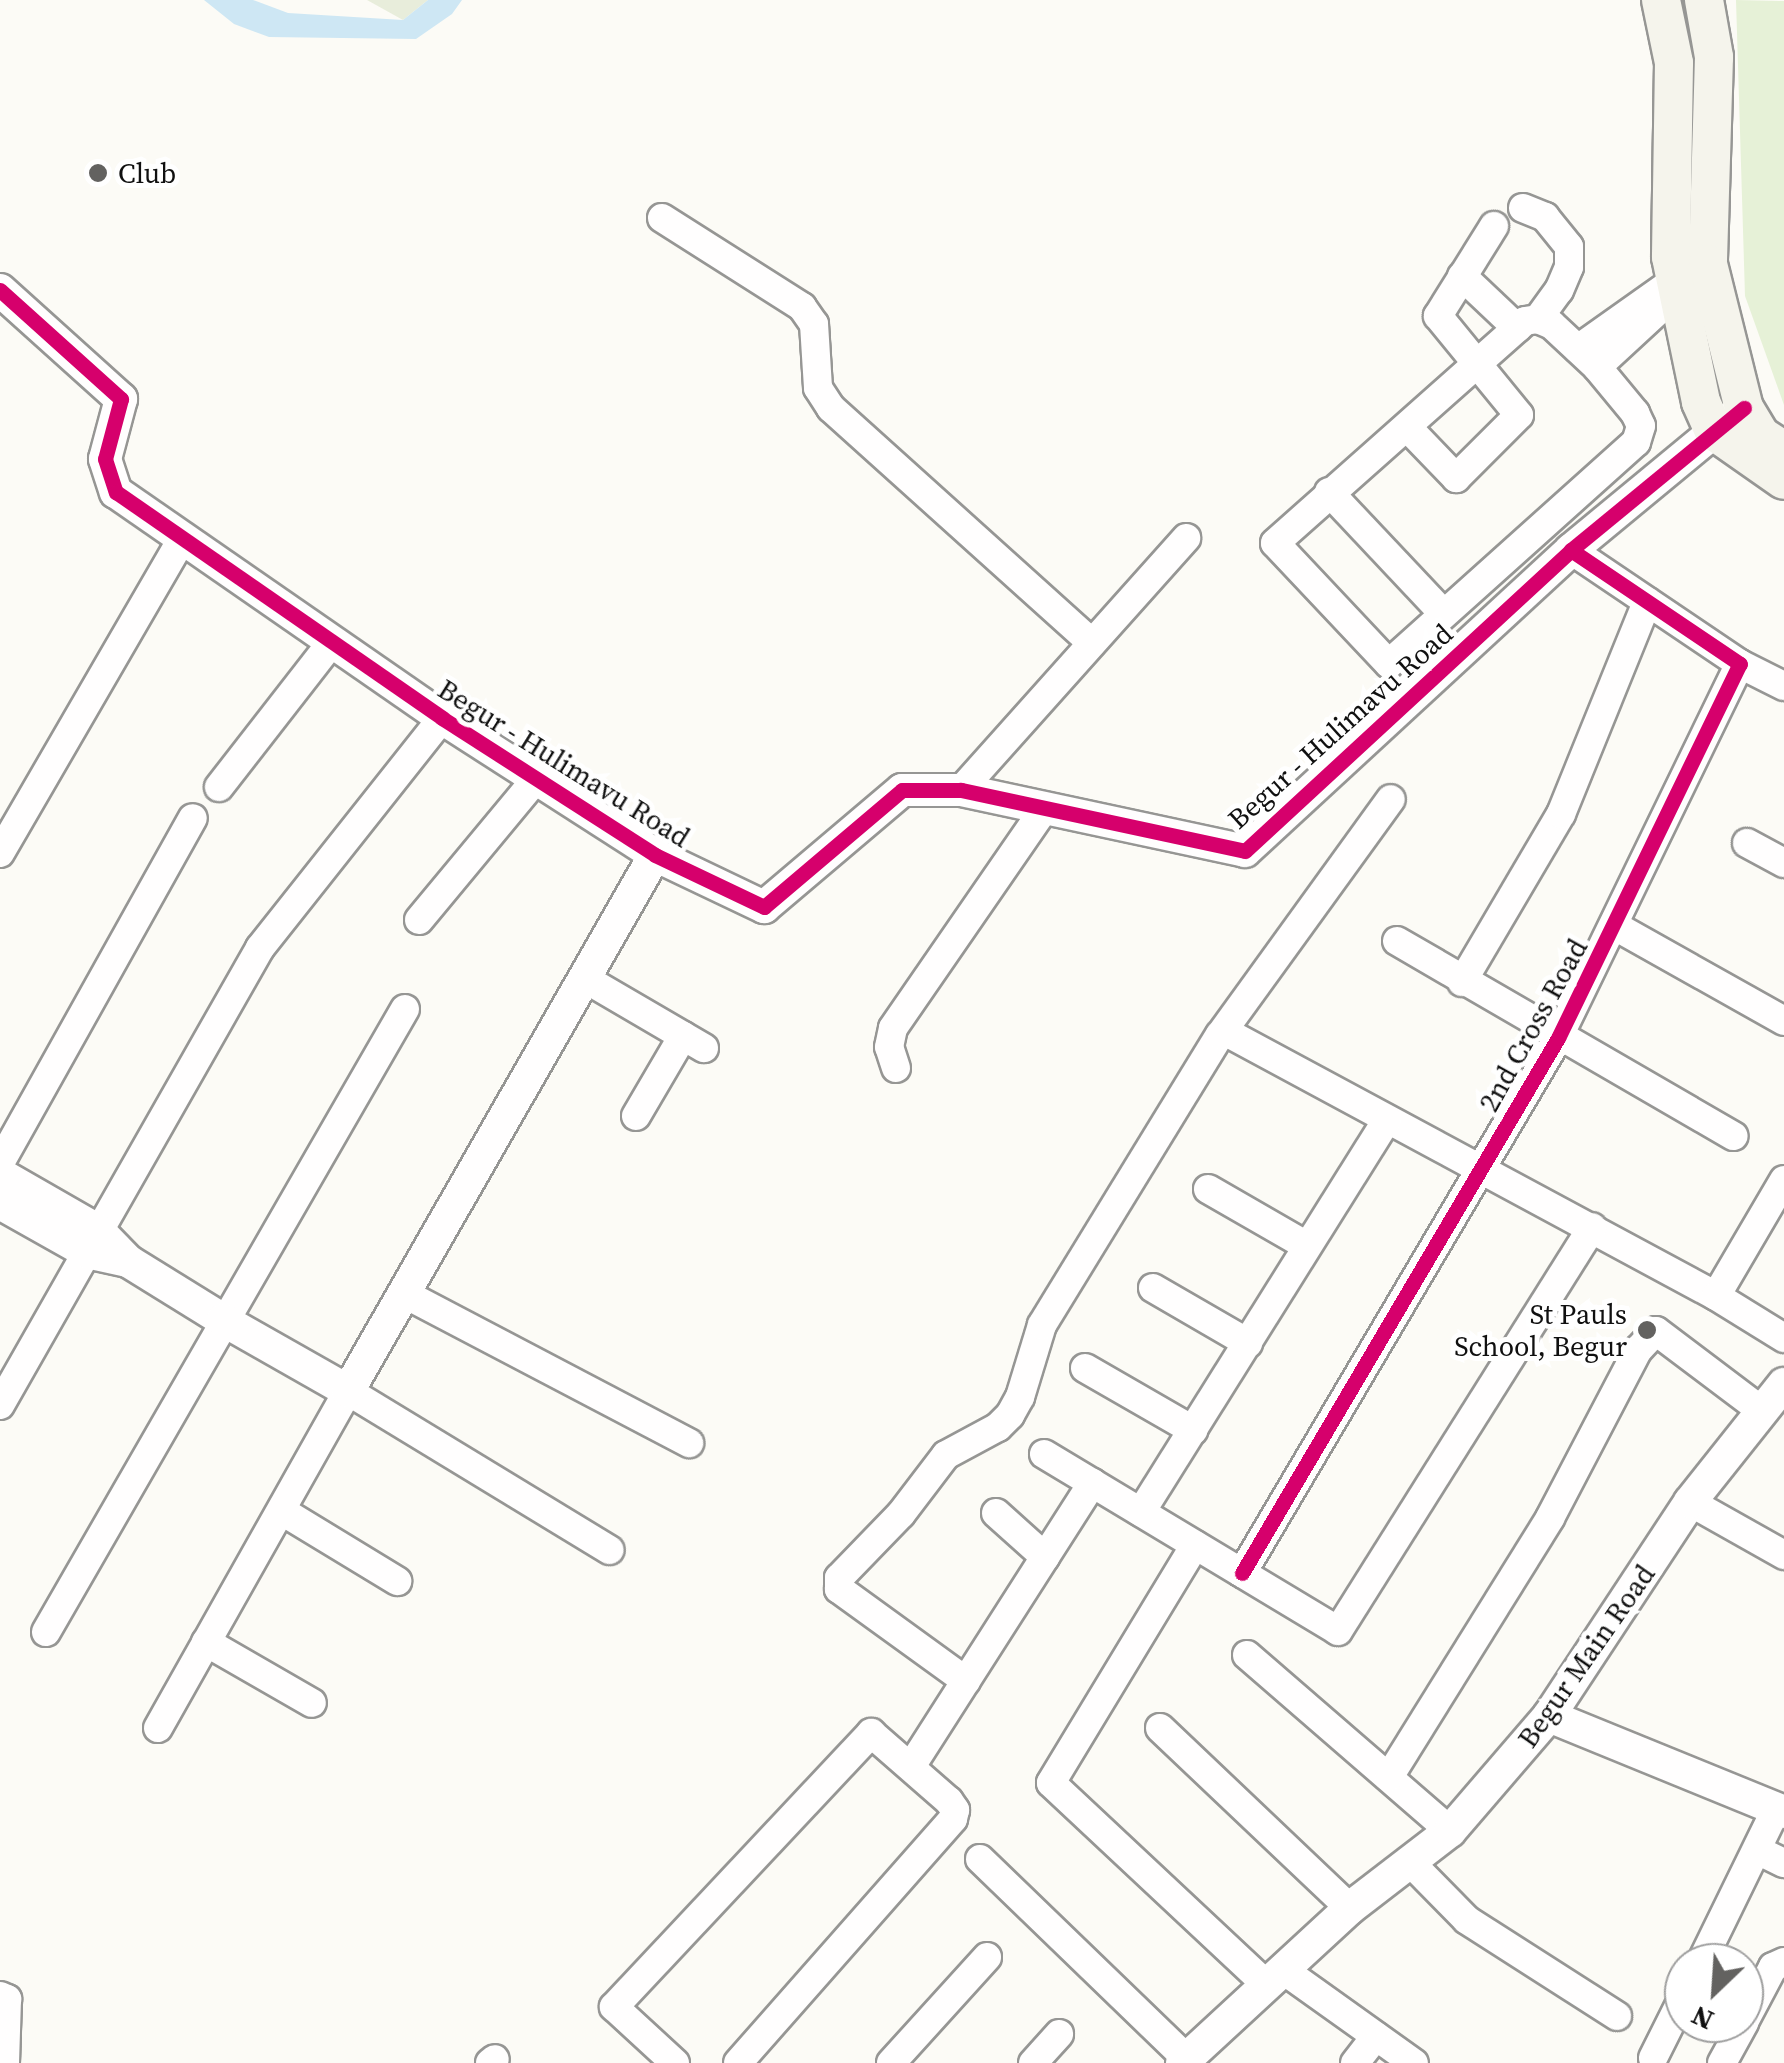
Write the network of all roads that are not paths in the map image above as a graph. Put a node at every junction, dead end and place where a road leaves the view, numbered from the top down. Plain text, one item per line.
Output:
1 (1660, 0) edge
2 (1704, 0) edge
3 (1714, 57) junction
4 (1674, 63) junction
5 (1523, 208) dead end
6 (662, 218) dead end
7 (1494, 226) dead end
8 (1462, 276) junction
9 (1676, 286) junction
10 (2, 296) edge
11 (1528, 323) junction
12 (1588, 358) junction
13 (1474, 365) junction
14 (1744, 408) junction
15 (1407, 427) junction
16 (1714, 431) junction
17 (1784, 451) edge
18 (1784, 480) edge
19 (1329, 492) junction
20 (1186, 538) dead end
21 (182, 539) junction
22 (1571, 550) junction
23 (1647, 602) junction
24 (1444, 613) junction
25 (331, 642) junction
26 (1092, 643) junction
27 (1740, 664) junction
28 (1784, 686) edge
29 (442, 718) junction
30 (537, 778) junction
31 (220, 787) dead end
32 (962, 790) junction
33 (1392, 800) dead end
34 (1045, 808) junction
35 (192, 818) dead end
36 (1747, 844) dead end
37 (0, 853) edge
38 (655, 854) junction
39 (1784, 863) edge
40 (419, 920) dead end
41 (1614, 926) junction
42 (1397, 941) dead end
43 (584, 978) junction
44 (1462, 982) junction
45 (405, 1009) dead end
46 (1784, 1021) edge
47 (1226, 1032) junction
48 (1558, 1038) junction
49 (896, 1068) dead end
50 (636, 1116) dead end
51 (1387, 1120) junction
52 (1734, 1136) dead end
53 (0, 1163) edge
54 (1481, 1169) junction
55 (0, 1174) edge
56 (1784, 1180) edge
57 (1208, 1189) dead end
58 (0, 1203) edge
59 (1592, 1227) junction
60 (93, 1241) junction
61 (1307, 1246) junction
62 (1152, 1288) dead end
63 (405, 1294) junction
64 (1716, 1296) junction
65 (223, 1320) junction
66 (1784, 1338) edge
67 (1248, 1343) junction
68 (1085, 1368) dead end
69 (1784, 1384) edge
70 (348, 1391) junction
71 (0, 1405) edge
72 (1761, 1410) junction
73 (1193, 1430) junction
74 (689, 1443) dead end
75 (1044, 1454) dead end
76 (1092, 1483) junction
77 (1690, 1502) junction
78 (282, 1510) junction
79 (1141, 1512) junction
80 (996, 1513) dead end
81 (1195, 1545) junction
82 (610, 1550) dead end
83 (1784, 1555) edge
84 (1045, 1557) junction
85 (1242, 1573) junction
86 (396, 1581) dead end
87 (46, 1632) dead end
88 (206, 1642) junction
89 (1247, 1656) dead end
90 (966, 1681) junction
91 (312, 1703) dead end
92 (1549, 1716) junction
93 (158, 1728) dead end
94 (1160, 1728) dead end
95 (912, 1765) junction
96 (1389, 1776) junction
97 (1780, 1810) edge
98 (1450, 1831) junction
99 (1757, 1850) junction
100 (980, 1858) dead end
101 (1410, 1862) junction
102 (1784, 1863) edge
103 (1350, 1908) junction
104 (1710, 1943) edge
105 (987, 1957) dead end
106 (1784, 1962) edge
107 (1273, 1976) junction
108 (1764, 1984) edge
109 (0, 1996) edge
110 (1618, 2016) dead end
111 (1059, 2034) dead end
112 (1376, 2036) junction
113 (1664, 2036) edge
114 (1653, 2058) dead end
115 (664, 2060) edge
116 (1184, 2061) edge
117 (5, 2063) edge
118 (738, 2063) edge
119 (891, 2063) edge
120 (1033, 2063) edge
121 (1355, 2063) edge
122 (1414, 2063) edge

1 - 4 main road
2 - 3 main road
3 - 4 main road
3 - 14 main road
4 - 9 main road
5 - 11 street
6 - 26 street
7 - 8 street
8 - 11 street
8 - 13 street
9 - 12 street
9 - 16 main road
10 - 21 street, Begur - Hulimavu Road
11 - 12 street
11 - 13 street
12 - 24 street
13 - 15 street
13 - 15 street
14 - 16 street, Begur - Hulimavu Road
14 - 17 main road
15 - 19 street
16 - 18 main road
16 - 22 street, Begur - Hulimavu Road
19 - 24 street
19 - 24 street
20 - 26 street
21 - 25 street, Begur - Hulimavu Road
21 - 37 street
22 - 23 street
22 - 34 street, Begur - Hulimavu Road
23 - 27 street
23 - 44 street
25 - 29 street, Begur - Hulimavu Road
25 - 31 street
26 - 32 street
27 - 28 street
27 - 41 street, 2nd Cross Road
29 - 30 street, Begur - Hulimavu Road
29 - 60 street
30 - 38 street, Begur - Hulimavu Road
30 - 40 street
32 - 34 street, Begur - Hulimavu Road
32 - 38 street, Begur - Hulimavu Road
33 - 47 street
34 - 49 street
35 - 53 street
36 - 39 street
38 - 43 street
41 - 46 street
41 - 48 street, 2nd Cross Road
42 - 44 street
43 - 50 street
43 - 63 street
44 - 48 street
45 - 65 street
47 - 51 street
47 - 90 street
48 - 52 street
48 - 54 street, 2nd Cross Road
51 - 54 street
51 - 61 street
54 - 59 street
54 - 85 street, 2nd Cross Road
55 - 60 street
56 - 64 street
57 - 61 street
58 - 60 street
59 - 64 street
59 - 85 street
60 - 65 street
60 - 71 street
61 - 67 street
62 - 67 street
63 - 70 street
63 - 74 street
64 - 66 street
65 - 70 street
65 - 87 street
67 - 73 street
68 - 73 street
69 - 72 street, Begur Main Road
70 - 78 street
70 - 82 street
72 - 77 street, Begur Main Road
72 - 96 street
73 - 79 street
75 - 76 street
76 - 79 street
76 - 84 street
77 - 83 street
77 - 92 street, Begur Main Road
78 - 86 street
78 - 88 street
79 - 81 street
80 - 84 street
81 - 85 street
81 - 107 street
84 - 90 street
88 - 91 street
88 - 93 street
89 - 96 street
90 - 95 street
92 - 97 street
92 - 98 street, Begur Main Road
94 - 103 street
95 - 115 street
95 - 118 street
96 - 98 street
97 - 99 street
98 - 101 street, Begur Main Road
99 - 102 street
99 - 104 street
100 - 116 street
101 - 103 street, Begur Main Road
101 - 110 street
103 - 107 street, Begur Main Road
105 - 119 street
106 - 108 street
107 - 112 street
107 - 116 street, Begur Main Road
109 - 117 street
111 - 120 street
112 - 121 street
112 - 122 street
113 - 114 street

